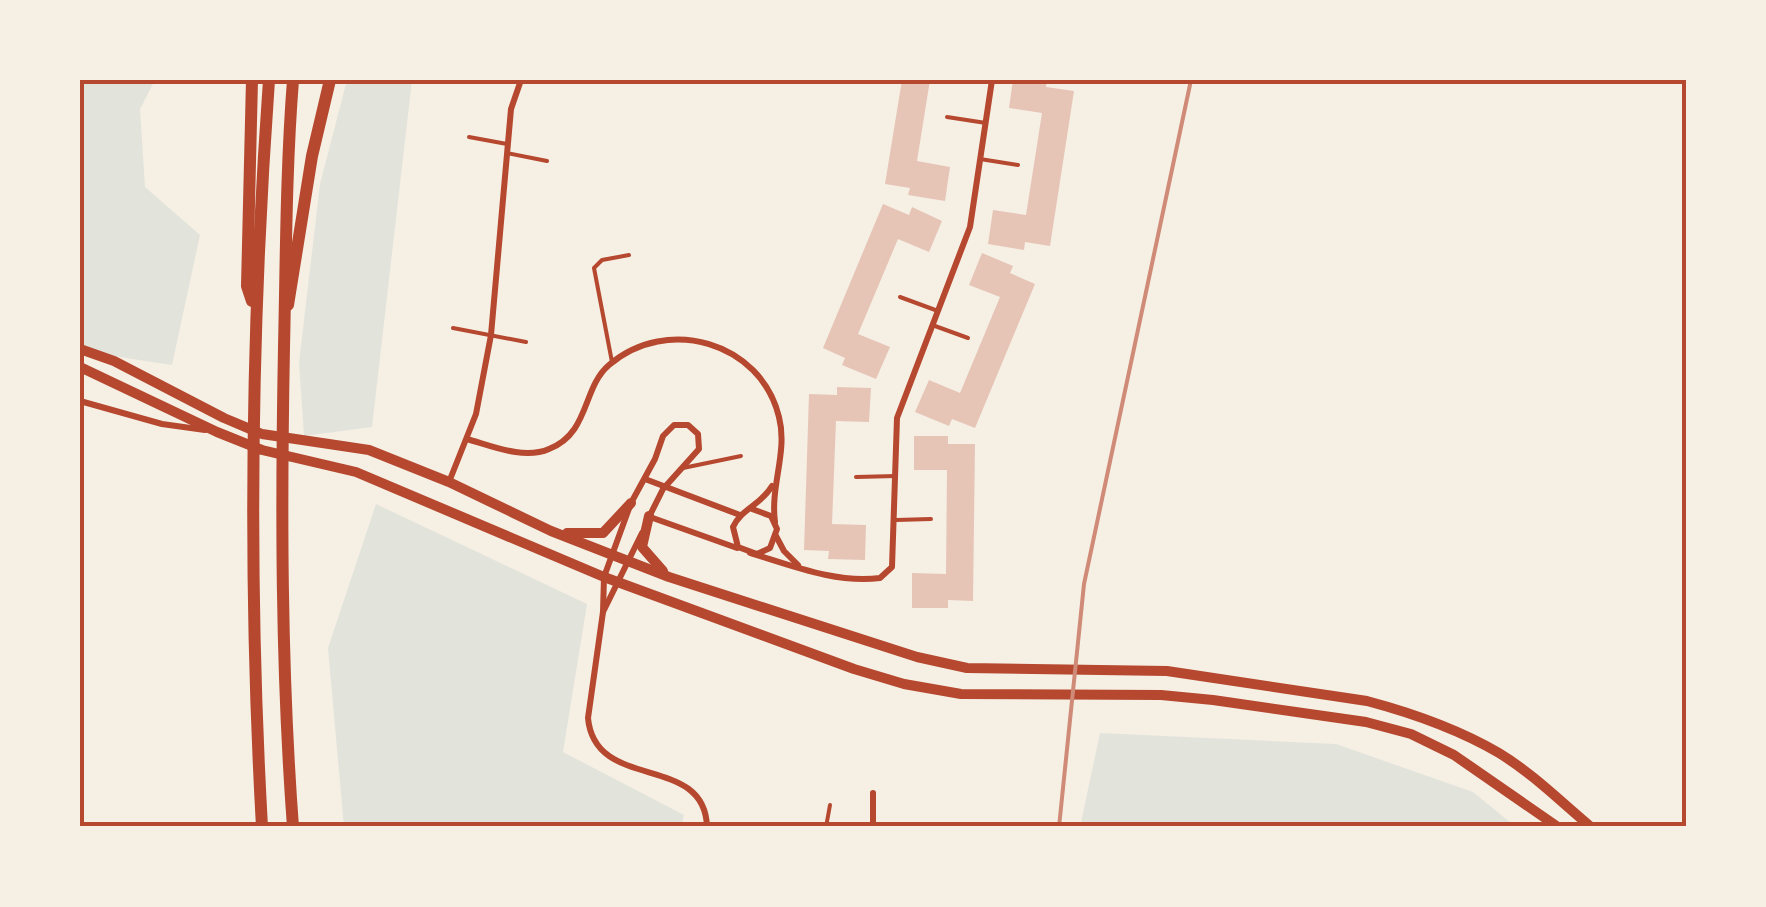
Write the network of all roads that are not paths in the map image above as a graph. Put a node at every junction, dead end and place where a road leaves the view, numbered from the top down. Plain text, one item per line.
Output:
1 (252, 80) edge
2 (269, 80) edge
3 (293, 80) edge
4 (330, 80) edge
5 (521, 80) edge
6 (992, 80) edge
7 (947, 117) dead end
8 (986, 123) junction
9 (469, 137) dead end
10 (507, 149) junction
11 (980, 159) junction
12 (547, 161) dead end
13 (1018, 166) dead end
14 (629, 254) dead end
15 (900, 296) dead end
16 (938, 311) junction
17 (255, 313) junction
18 (285, 316) junction
19 (932, 325) junction
20 (453, 328) dead end
21 (490, 335) junction
22 (968, 338) dead end
23 (526, 342) dead end
24 (80, 349) edge
25 (612, 362) junction
26 (80, 367) edge
27 (80, 401) edge
28 (216, 432) junction
29 (467, 439) junction
30 (740, 456) dead end
31 (684, 468) junction
32 (896, 476) junction
33 (856, 477) dead end
34 (645, 480) junction
35 (774, 481) junction
36 (449, 482) junction
37 (664, 489) junction
38 (631, 503) junction
39 (752, 509) junction
40 (740, 515) junction
41 (649, 516) junction
42 (932, 519) dead end
43 (895, 520) junction
44 (775, 522) junction
45 (551, 531) junction
46 (776, 536) junction
47 (747, 552) junction
48 (613, 553) junction
49 (630, 560) junction
50 (803, 569) junction
51 (604, 576) junction
52 (670, 577) junction
53 (620, 582) junction
54 (603, 612) junction
55 (873, 793) dead end
56 (830, 804) dead end
57 (262, 827) edge
58 (292, 827) edge
59 (707, 827) edge
60 (826, 827) edge
61 (873, 827) edge
62 (1558, 827) edge
63 (1591, 827) edge

1 - 17 highway
2 - 17 highway
3 - 18 highway
4 - 18 highway
5 - 10 street
6 - 8 street
7 - 8 lane
8 - 11 street
9 - 10 lane
10 - 12 lane
10 - 21 street
11 - 13 lane
11 - 16 street
14 - 25 lane
15 - 16 lane
16 - 19 street
17 - 57 highway
18 - 58 highway
19 - 22 lane
19 - 32 street
20 - 21 lane
21 - 23 lane
21 - 29 street
24 - 36 main road
25 - 29 street
25 - 35 street
26 - 28 main road
27 - 28 street
28 - 51 main road
29 - 36 street
30 - 31 lane
31 - 34 street
31 - 37 street
32 - 33 lane
32 - 43 street
34 - 37 street
34 - 38 street
35 - 39 street
35 - 44 street
36 - 45 main road
37 - 40 street
37 - 41 street
38 - 45 main road
38 - 48 street
39 - 40 street
39 - 44 street
40 - 47 street
41 - 47 street
41 - 49 street
41 - 52 main road
42 - 43 lane
43 - 50 street
44 - 46 street
45 - 48 main road
46 - 47 street
46 - 50 street
47 - 50 street
48 - 49 main road
48 - 51 street
49 - 52 main road
49 - 53 street
51 - 53 main road
51 - 54 street
52 - 63 main road
53 - 54 street
53 - 62 main road
54 - 59 street
55 - 61 street
56 - 60 lane

